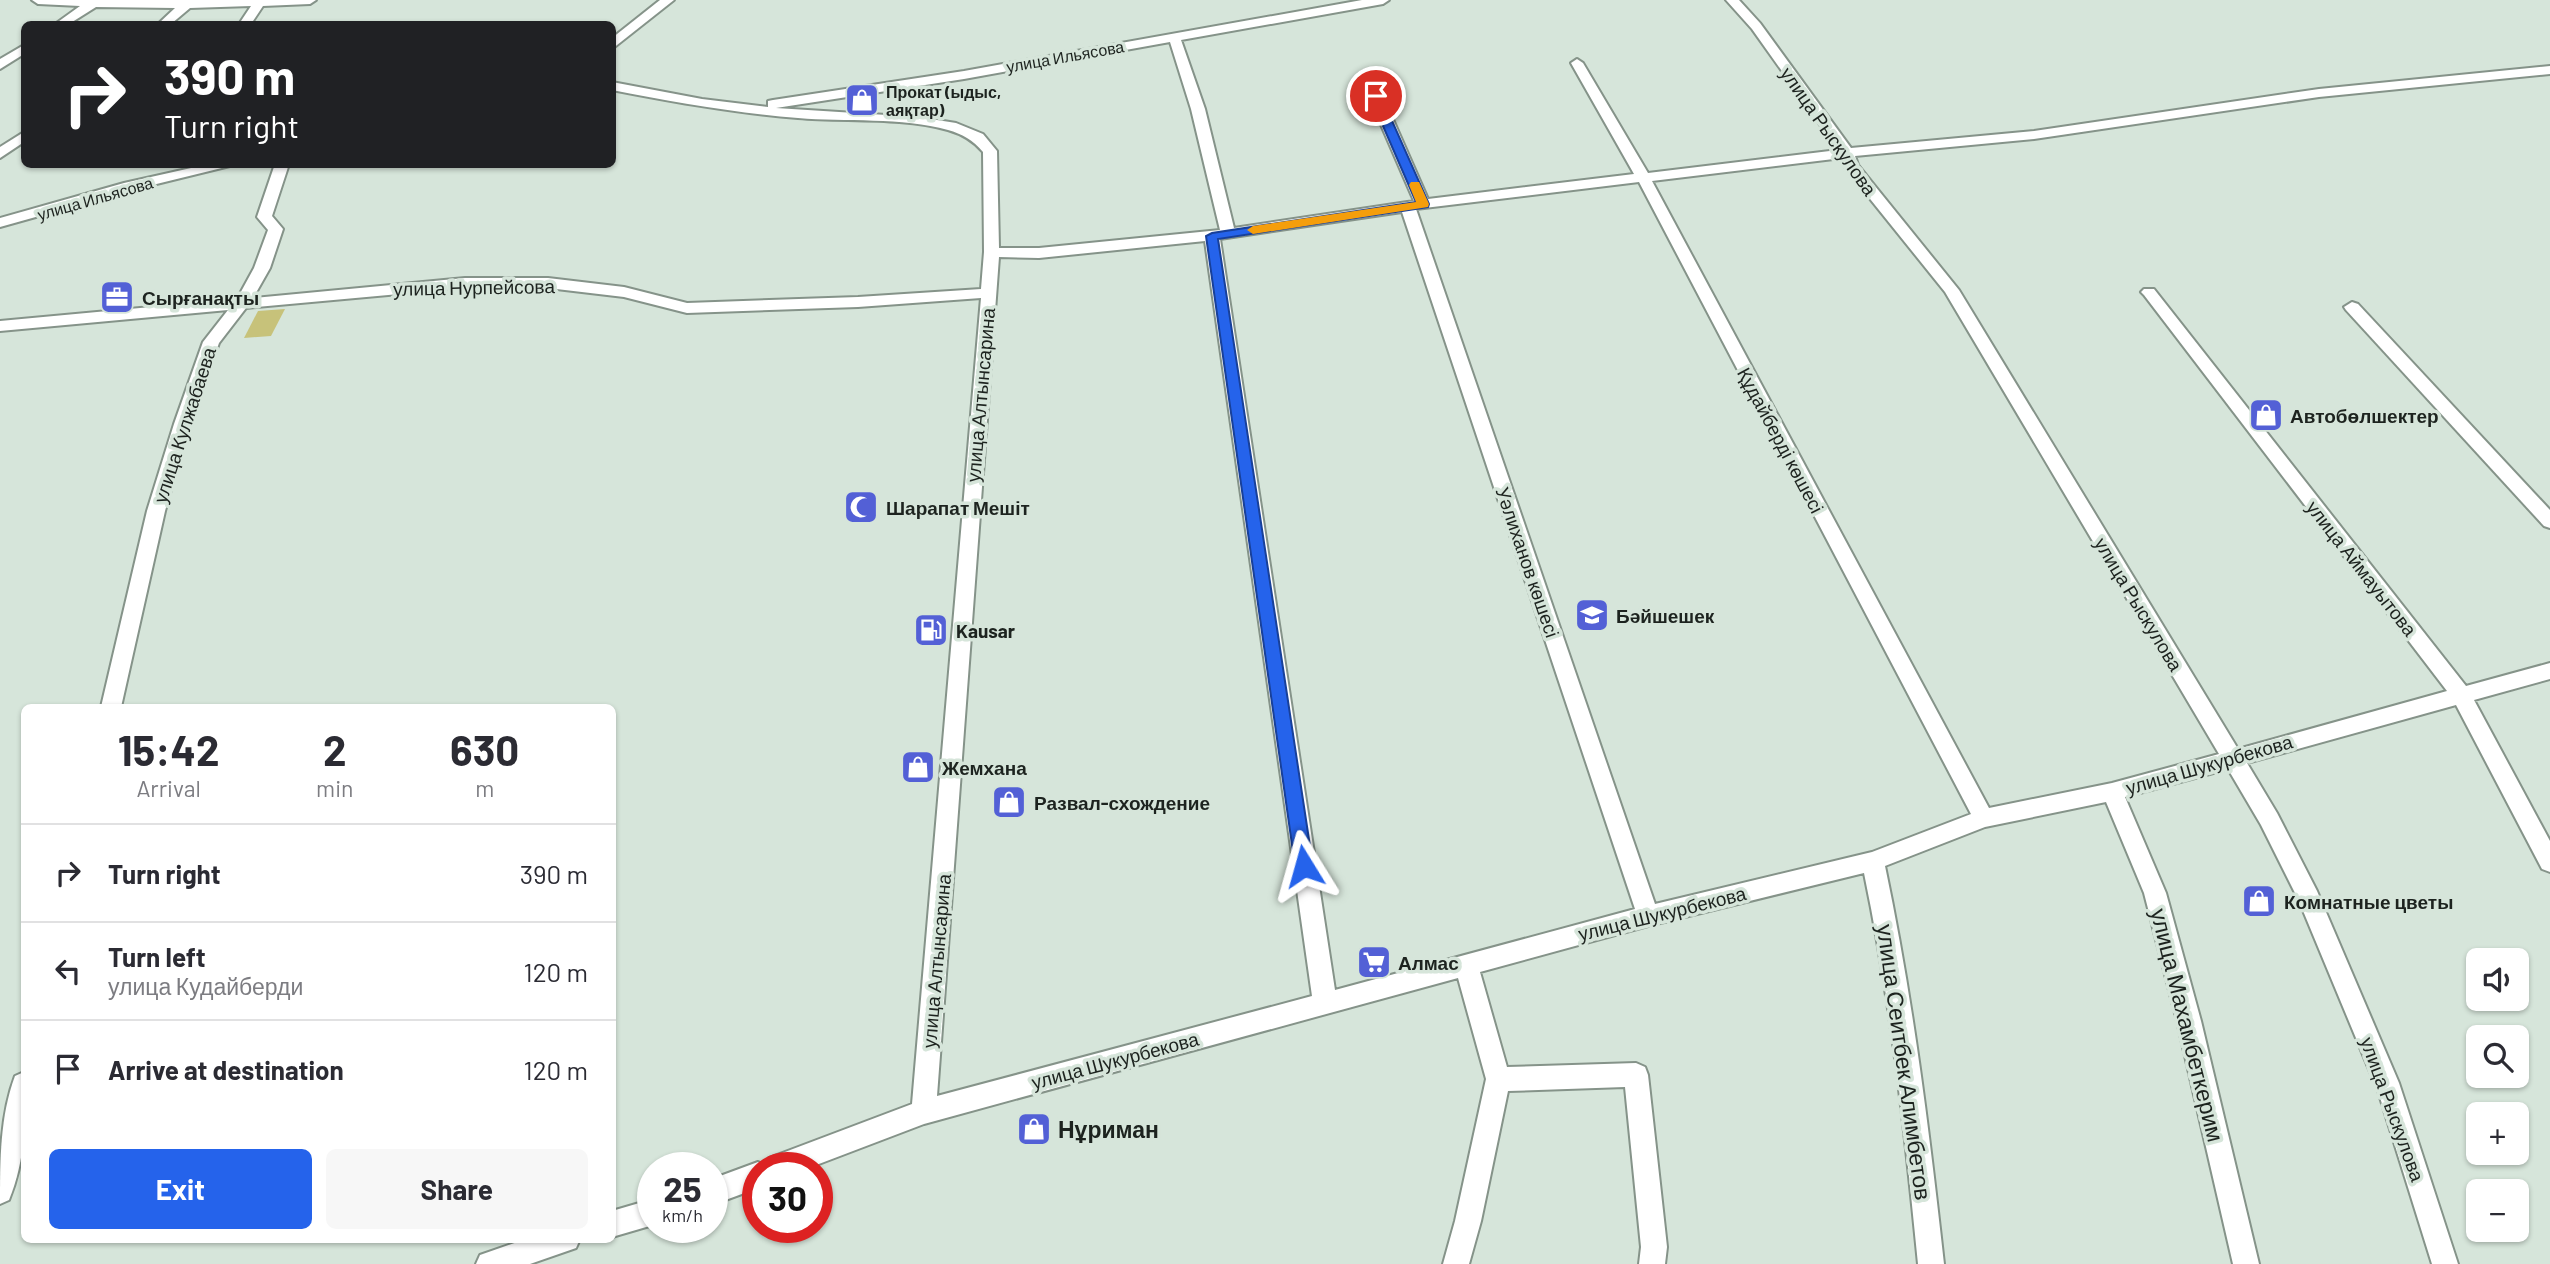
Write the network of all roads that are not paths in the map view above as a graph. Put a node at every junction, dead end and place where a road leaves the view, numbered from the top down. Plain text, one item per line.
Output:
1 (38, 0) edge
2 (310, 0) edge
3 (668, 0) edge
4 (1383, 0) edge
5 (1732, 0) edge
6 (261, 1) edge
7 (91, 5) junction
8 (185, 6) junction
9 (66, 21) edge
10 (168, 21) edge
11 (247, 21) edge
12 (1174, 37) junction
13 (616, 39) edge
14 (21, 51) edge
15 (1577, 63) dead end
16 (0, 65) edge
17 (2550, 70) edge
18 (1366, 74) dead end
19 (616, 87) edge
20 (746, 108) junction
21 (21, 138) edge
22 (1847, 153) junction
23 (0, 154) edge
24 (143, 168) edge
25 (215, 168) edge
26 (281, 168) edge
27 (1643, 177) junction
28 (129, 186) junction
29 (1416, 206) junction
30 (0, 223) edge
31 (1220, 235) junction
32 (992, 252) junction
33 (2149, 292) dead end
34 (988, 293) junction
35 (243, 302) junction
36 (2352, 307) dead end
37 (0, 326) edge
38 (2550, 521) edge
39 (2550, 671) edge
40 (2461, 695) junction
41 (112, 704) edge
42 (2231, 757) junction
43 (2112, 792) junction
44 (1984, 818) junction
45 (1873, 861) junction
46 (2550, 862) edge
47 (1648, 916) junction
48 (1466, 964) junction
49 (1325, 1002) junction
50 (1498, 1079) junction
51 (21, 1097) edge
52 (924, 1111) junction
53 (817, 1152) edge
54 (0, 1191) edge
55 (637, 1217) edge
56 (616, 1223) edge
57 (555, 1243) edge
58 (489, 1264) edge
59 (1456, 1264) edge
60 (1652, 1264) edge
61 (1931, 1264) edge
62 (2246, 1264) edge
63 (2445, 1264) edge

1 - 7 street
2 - 6 street
3 - 13 street
4 - 12 street, улица Ильясова
5 - 22 street, улица Рыскулова
6 - 8 street
6 - 11 street
7 - 8 street
7 - 9 street
8 - 10 street
12 - 20 street, улица Ильясова
12 - 31 street
14 - 16 street
15 - 27 street, Құдайберді көшесі
17 - 22 street
18 - 29 street, Уәлиханов көшесі
19 - 20 street, улица Алтынсарина
20 - 32 street, улица Алтынсарина
21 - 23 street
22 - 27 street
22 - 42 street, улица Рыскулова
24 - 28 street
25 - 28 street, улица Ильясова
26 - 35 street, улица Кулжабаева
27 - 29 street
27 - 44 street, Құдайберді көшесі
28 - 30 street, улица Ильясова
29 - 31 street
29 - 47 street, Уәлиханов көшесі
31 - 32 street
31 - 49 street
32 - 34 street, улица Алтынсарина
33 - 40 street, улица Аймауытова
34 - 35 street, улица Нурпейсова
34 - 52 street, улица Алтынсарина
35 - 37 street, улица Нурпейсова
35 - 41 street, улица Кулжабаева
36 - 38 street
39 - 40 street, улица Шукурбекова
40 - 42 street, улица Шукурбекова
40 - 46 street, улица Аймауытова
42 - 43 street, улица Шукурбекова
42 - 63 street, улица Рыскулова
43 - 44 street, улица Шукурбекова
43 - 62 street, улица Махамбеткерим
44 - 45 street, улица Шукурбекова
45 - 47 street, улица Шукурбекова
45 - 61 street, улица Сеитбек Алимбетов
47 - 48 street, улица Шукурбекова
48 - 49 street, улица Шукурбекова
48 - 50 street
49 - 52 street, улица Шукурбекова
50 - 59 street
50 - 60 street
51 - 54 street
52 - 53 street, улица Шукурбекова
55 - 56 street
57 - 58 street

